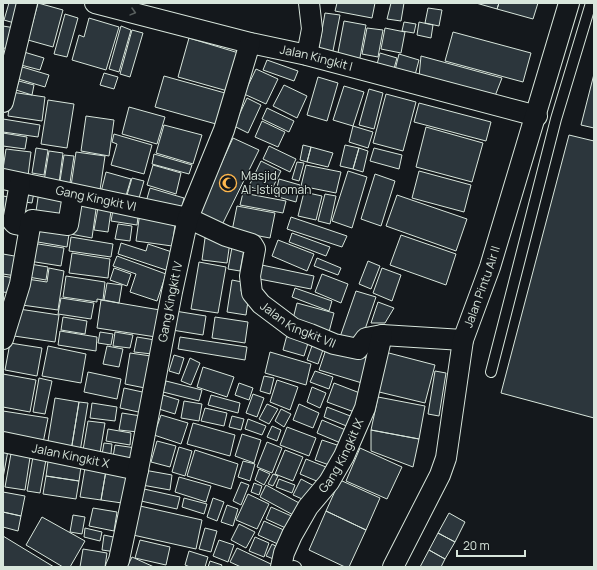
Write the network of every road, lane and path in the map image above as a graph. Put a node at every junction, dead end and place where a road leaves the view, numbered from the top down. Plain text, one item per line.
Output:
1 (27, 3) edge
2 (95, 3) edge
3 (309, 3) edge
4 (569, 3) edge
5 (590, 3) edge
6 (250, 43) junction
7 (307, 55) junction
8 (3, 102) edge
9 (536, 116) junction
10 (11, 181) edge
11 (73, 195) junction
12 (188, 218) junction
13 (30, 228) junction
14 (382, 336) junction
15 (3, 339) edge
16 (463, 340) junction
17 (491, 372) dead end
18 (3, 442) edge
19 (138, 470) junction
20 (116, 567) edge
21 (290, 567) edge
22 (393, 567) edge

1 - 8 street
2 -> 6 street, Jalan Kingkit I
3 - 7 street
4 - 9 street, Jalan Pintu Air II
5 - 17 lane
6 - 7 street, Jalan Kingkit I
6 - 12 street, Gang Kingkit IV
7 - 9 street, Jalan Kingkit I
9 - 16 street, Jalan Pintu Air II
10 - 11 street, Gang Kingkit VI
10 - 13 street
11 - 12 street, Gang Kingkit VI
11 - 13 street
12 - 14 street, Jalan Kingkit VII
12 - 19 street, Gang Kingkit IV
13 - 15 street
14 - 16 street, Jalan Kingkit VII
14 - 21 street, Gang Kingkit IX
16 - 22 street, Jalan Pintu Air II
18 - 19 street, Jalan Kingkit X
19 - 20 street, Gang Kingkit IV

